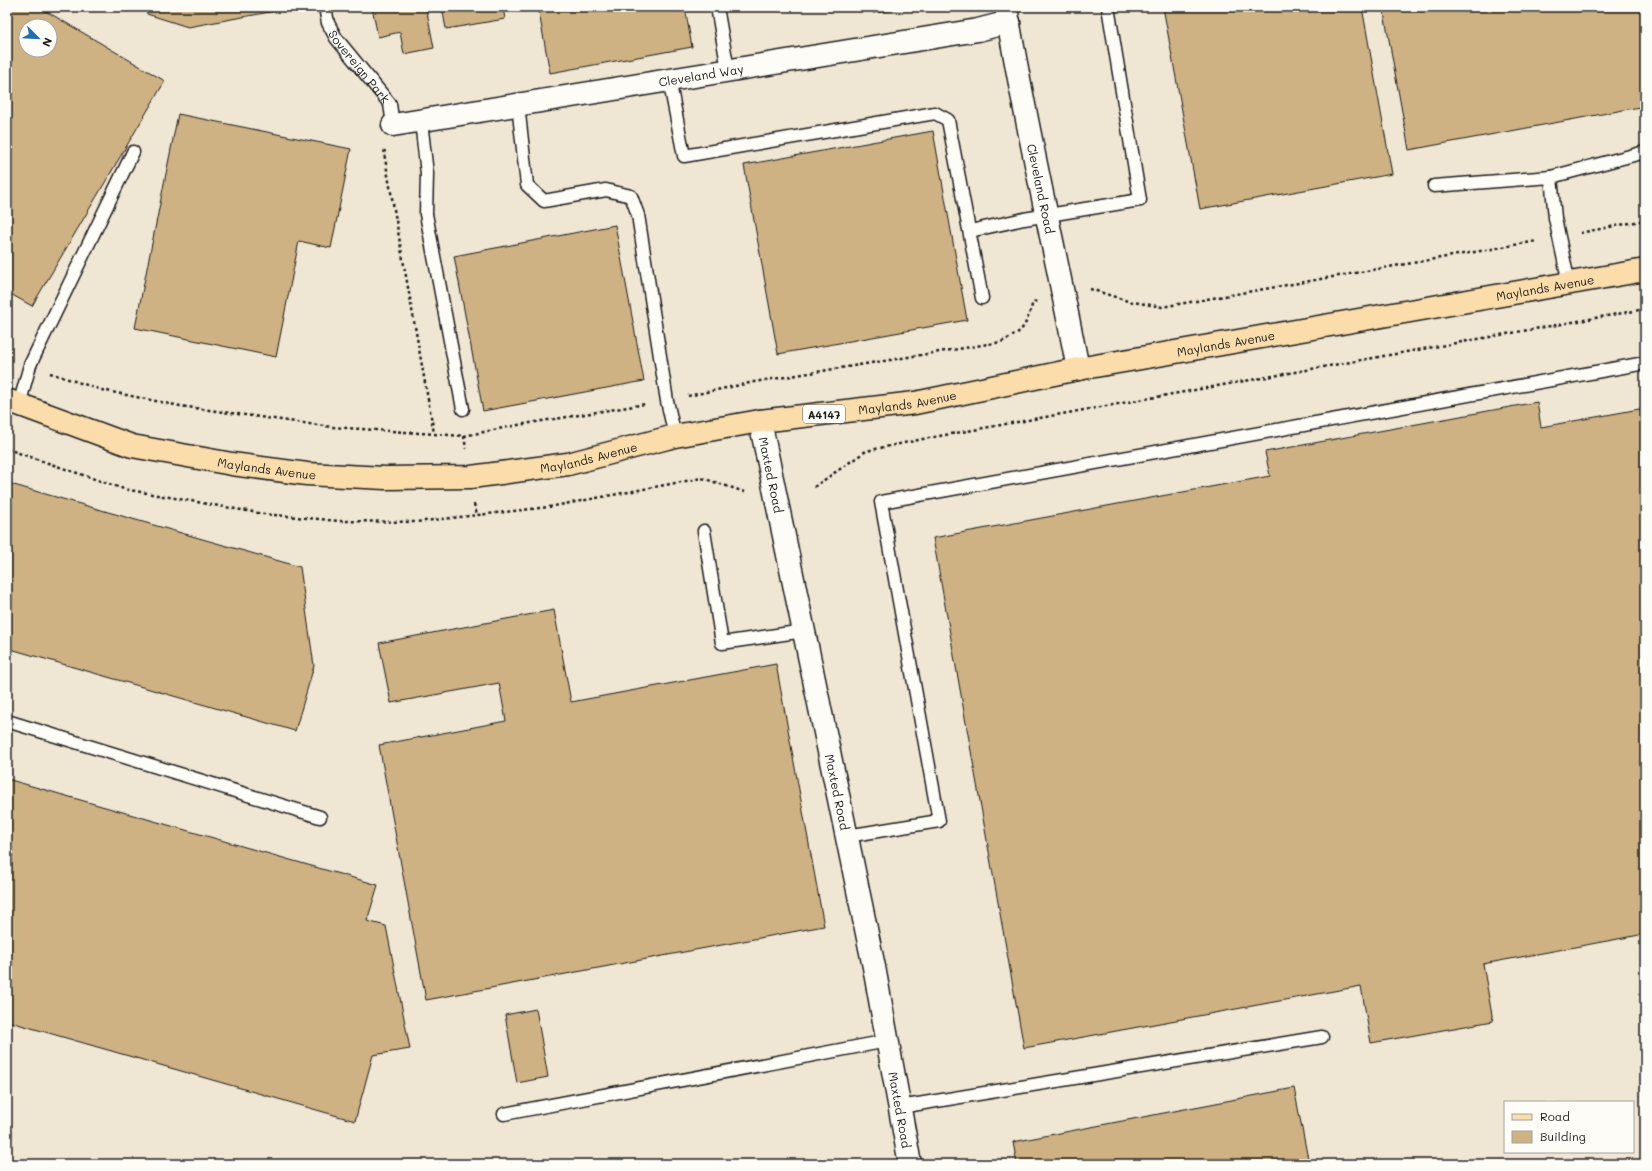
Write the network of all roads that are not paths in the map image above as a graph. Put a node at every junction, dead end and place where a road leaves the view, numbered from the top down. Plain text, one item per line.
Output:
1 (325, 7) edge
2 (718, 7) edge
3 (1108, 7) edge
4 (1007, 15) edge
5 (728, 70) junction
6 (670, 79) junction
7 (518, 105) junction
8 (421, 121) junction
9 (393, 125) joint
10 (133, 152) dead end
11 (1645, 152) edge
12 (1551, 177) junction
13 (1434, 186) dead end
14 (1046, 215) junction
15 (970, 231) junction
16 (1645, 270) edge
17 (1569, 284) junction
18 (982, 298) dead end
19 (1645, 363) edge
20 (1078, 369) junction
21 (13, 402) edge
22 (463, 409) dead end
23 (760, 421) junction
24 (675, 436) junction
25 (704, 531) dead end
26 (804, 632) junction
27 (7, 721) edge
28 (320, 817) dead end
29 (846, 836) junction
30 (1322, 1037) dead end
31 (887, 1041) junction
32 (900, 1107) junction
33 (504, 1114) dead end
34 (910, 1164) edge

1 - 9 lane, Sovereign Park
2 - 5 lane
3 - 14 lane
4 - 5 street, Cleveland Way
4 - 14 street, Cleveland Road
5 - 6 street, Cleveland Way
6 - 7 street, Cleveland Way
6 - 15 lane
7 - 8 street, Cleveland Way
7 - 24 lane
8 - 9 street, Cleveland Way
8 - 22 lane
10 - 21 lane
11 - 12 lane
12 - 13 lane
12 - 17 lane
14 - 15 lane
14 - 20 street, Cleveland Road
15 - 18 lane
16 - 17 main road, Maylands Avenue / A4147
17 - 20 main road, Maylands Avenue / A4147
19 - 29 lane
20 - 23 main road, Maylands Avenue / A4147
21 - 24 main road, Maylands Avenue / A4147
23 - 24 main road, Maylands Avenue / A4147
23 - 26 street, Maxted Road
25 - 26 lane
26 - 29 street, Maxted Road
27 - 28 lane
29 - 31 street, Maxted Road
30 - 32 lane
31 - 32 street, Maxted Road
31 - 33 lane
32 - 34 street, Maxted Road

